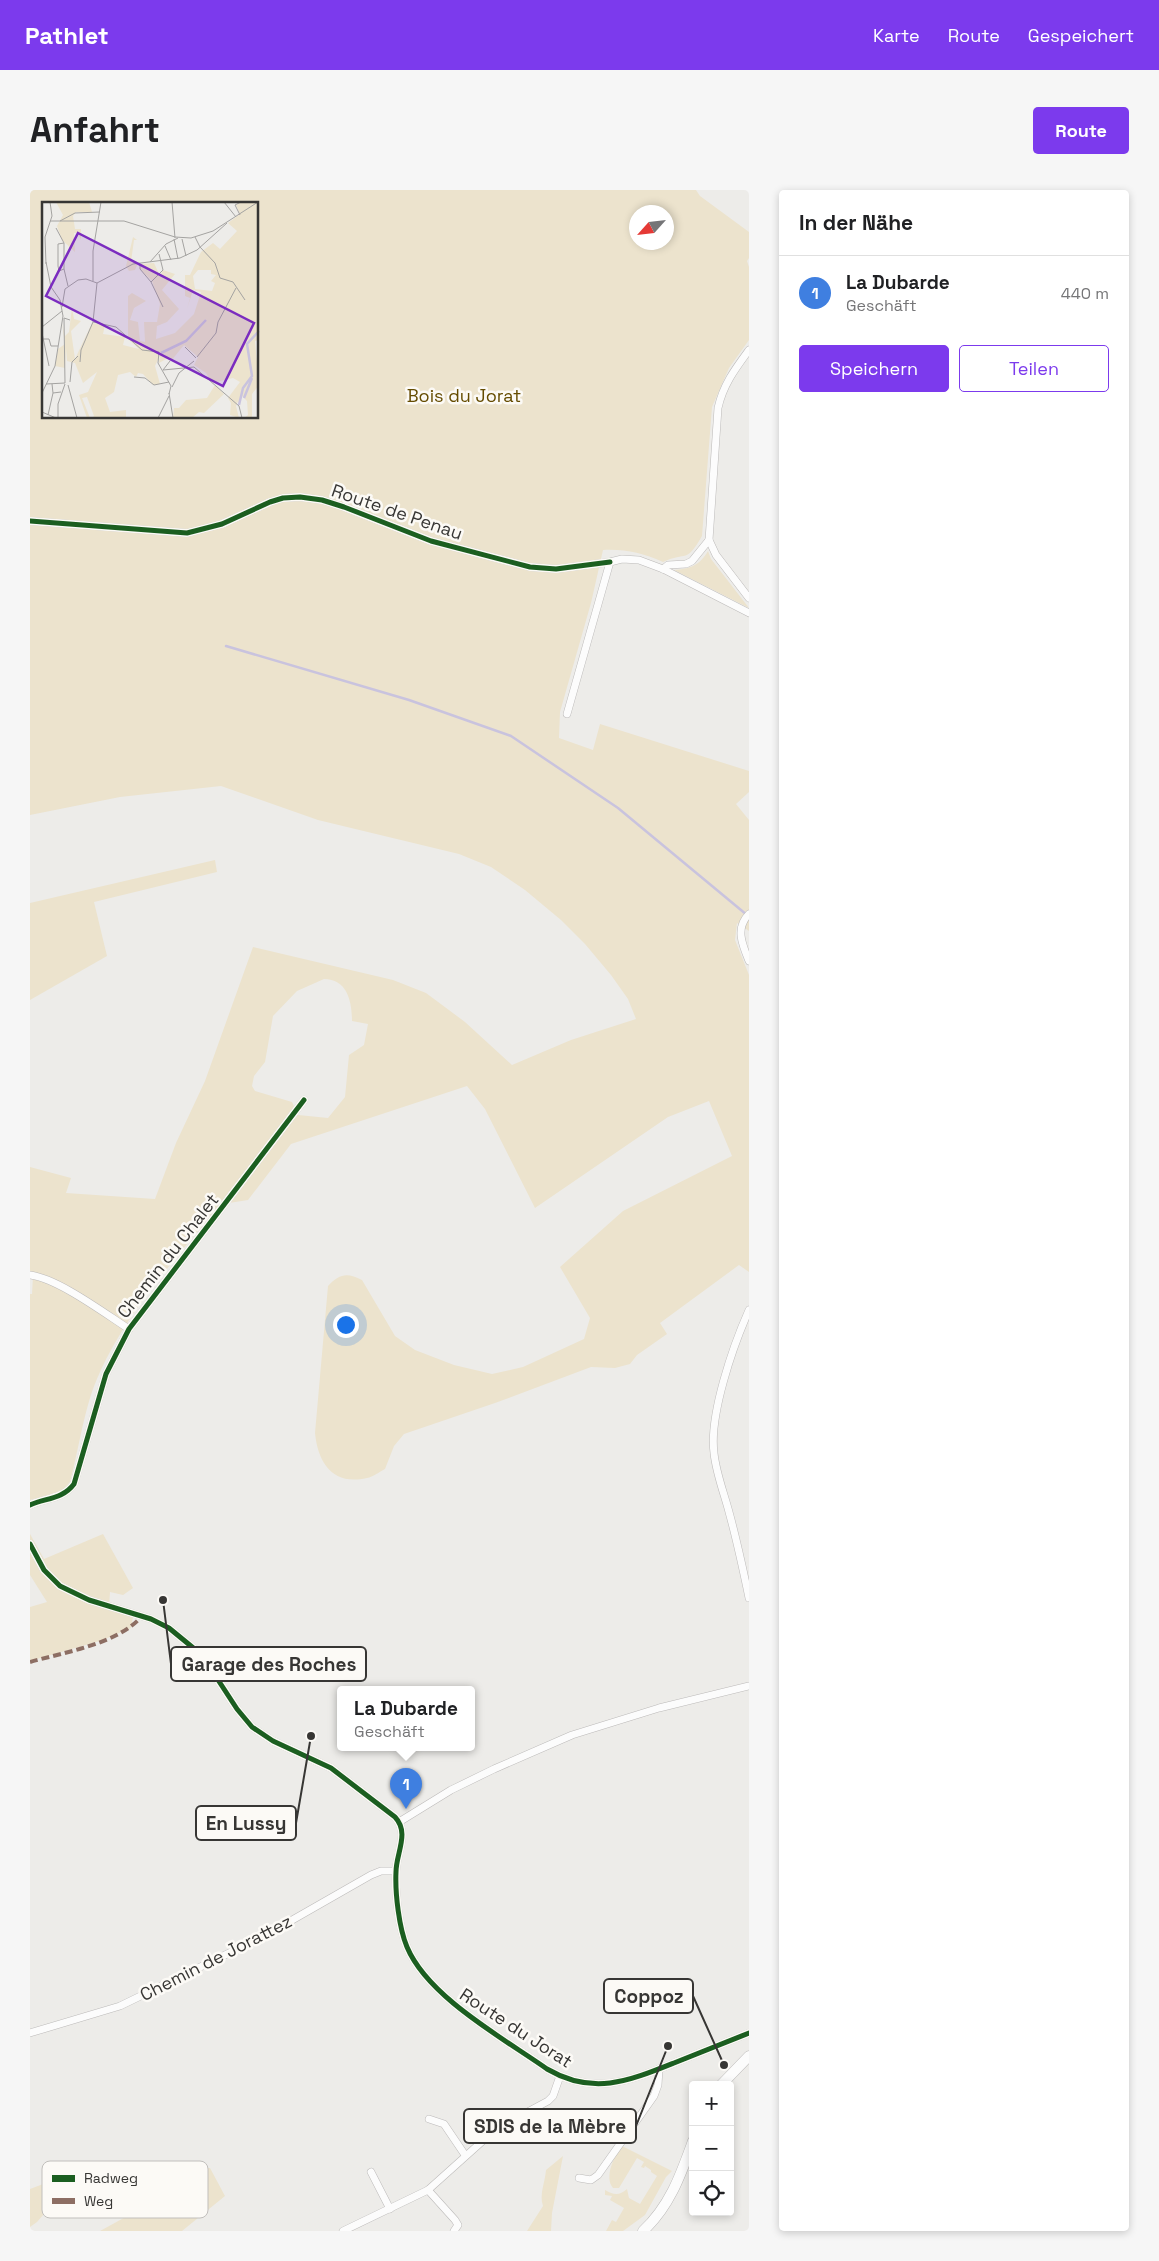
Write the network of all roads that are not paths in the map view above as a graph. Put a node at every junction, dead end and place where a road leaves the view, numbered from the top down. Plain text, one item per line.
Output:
1 (749, 350) edge
2 (30, 521) edge
3 (709, 540) junction
4 (610, 562) junction
5 (663, 569) junction
6 (749, 598) edge
7 (749, 613) edge
8 (567, 714) dead end
9 (749, 914) edge
10 (749, 960) edge
11 (304, 1100) dead end
12 (30, 1275) edge
13 (749, 1310) edge
14 (129, 1329) junction
15 (30, 1505) edge
16 (30, 1544) edge
17 (749, 1598) edge
18 (749, 1686) edge
19 (398, 1822) junction
20 (396, 1870) junction
21 (30, 2033) edge
22 (749, 2033) edge
23 (749, 2056) edge
24 (659, 2069) junction
25 (560, 2076) junction
26 (725, 2081) edge
27 (429, 2119) dead end
28 (689, 2151) edge
29 (465, 2155) junction
30 (371, 2172) dead end
31 (579, 2178) dead end
32 (428, 2190) junction
33 (390, 2209) junction
34 (343, 2231) edge
35 (454, 2231) edge
36 (643, 2231) edge

1 - 3 street
2 - 4 street, Route de Penau
3 - 5 street
3 - 6 street
4 - 5 street, Route de Penau
4 - 8 street
5 - 7 street, Route de Penau
9 - 10 street
11 - 14 street, Chemin du Chalet
12 - 14 street
13 - 17 street
14 - 15 street, Chemin du Chalet
16 - 19 street
18 - 19 street
19 - 20 street, Route du Jorat
20 - 21 street, Chemin de Jorattez
20 - 25 street, Route du Jorat
22 - 24 street, Route du Jorat
23 - 26 main road
24 - 25 street, Route du Jorat
24 - 31 street
25 - 29 street
27 - 29 street
28 - 36 main road
29 - 32 street
30 - 33 street
32 - 33 street
32 - 35 street
33 - 34 street

